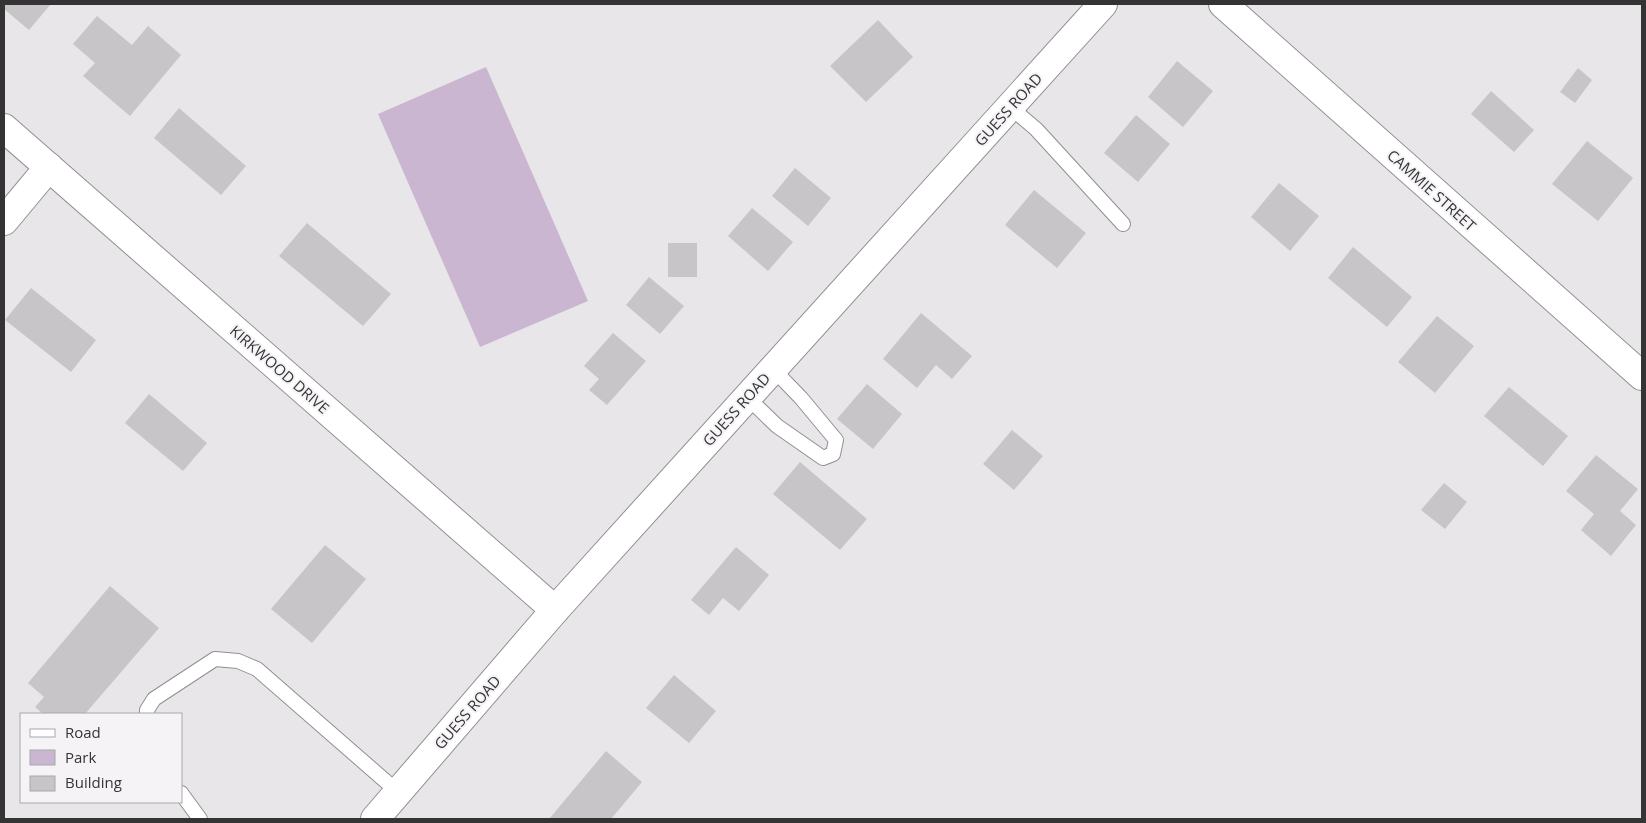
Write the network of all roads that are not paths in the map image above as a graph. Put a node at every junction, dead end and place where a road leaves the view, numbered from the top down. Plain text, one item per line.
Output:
1 (1103, 4) edge
2 (1222, 4) edge
3 (1010, 107) junction
4 (4, 128) edge
5 (49, 167) junction
6 (4, 221) edge
7 (1123, 224) dead end
8 (773, 369) junction
9 (1642, 376) edge
10 (747, 397) junction
11 (555, 610) junction
12 (147, 713) edge
13 (398, 792) junction
14 (182, 794) edge
15 (200, 819) edge
16 (375, 819) edge

1 - 3 street, GUESS ROAD
2 - 9 street, CAMMIE STREET
3 - 7 lane
3 - 8 street, GUESS ROAD
4 - 5 street, KIRKWOOD DRIVE
5 - 6 street
5 - 11 street, KIRKWOOD DRIVE
8 - 10 street, GUESS ROAD
8 - 10 lane
10 - 11 street, GUESS ROAD
11 - 13 street, GUESS ROAD
12 - 13 lane
13 - 16 street, GUESS ROAD
14 - 15 lane

